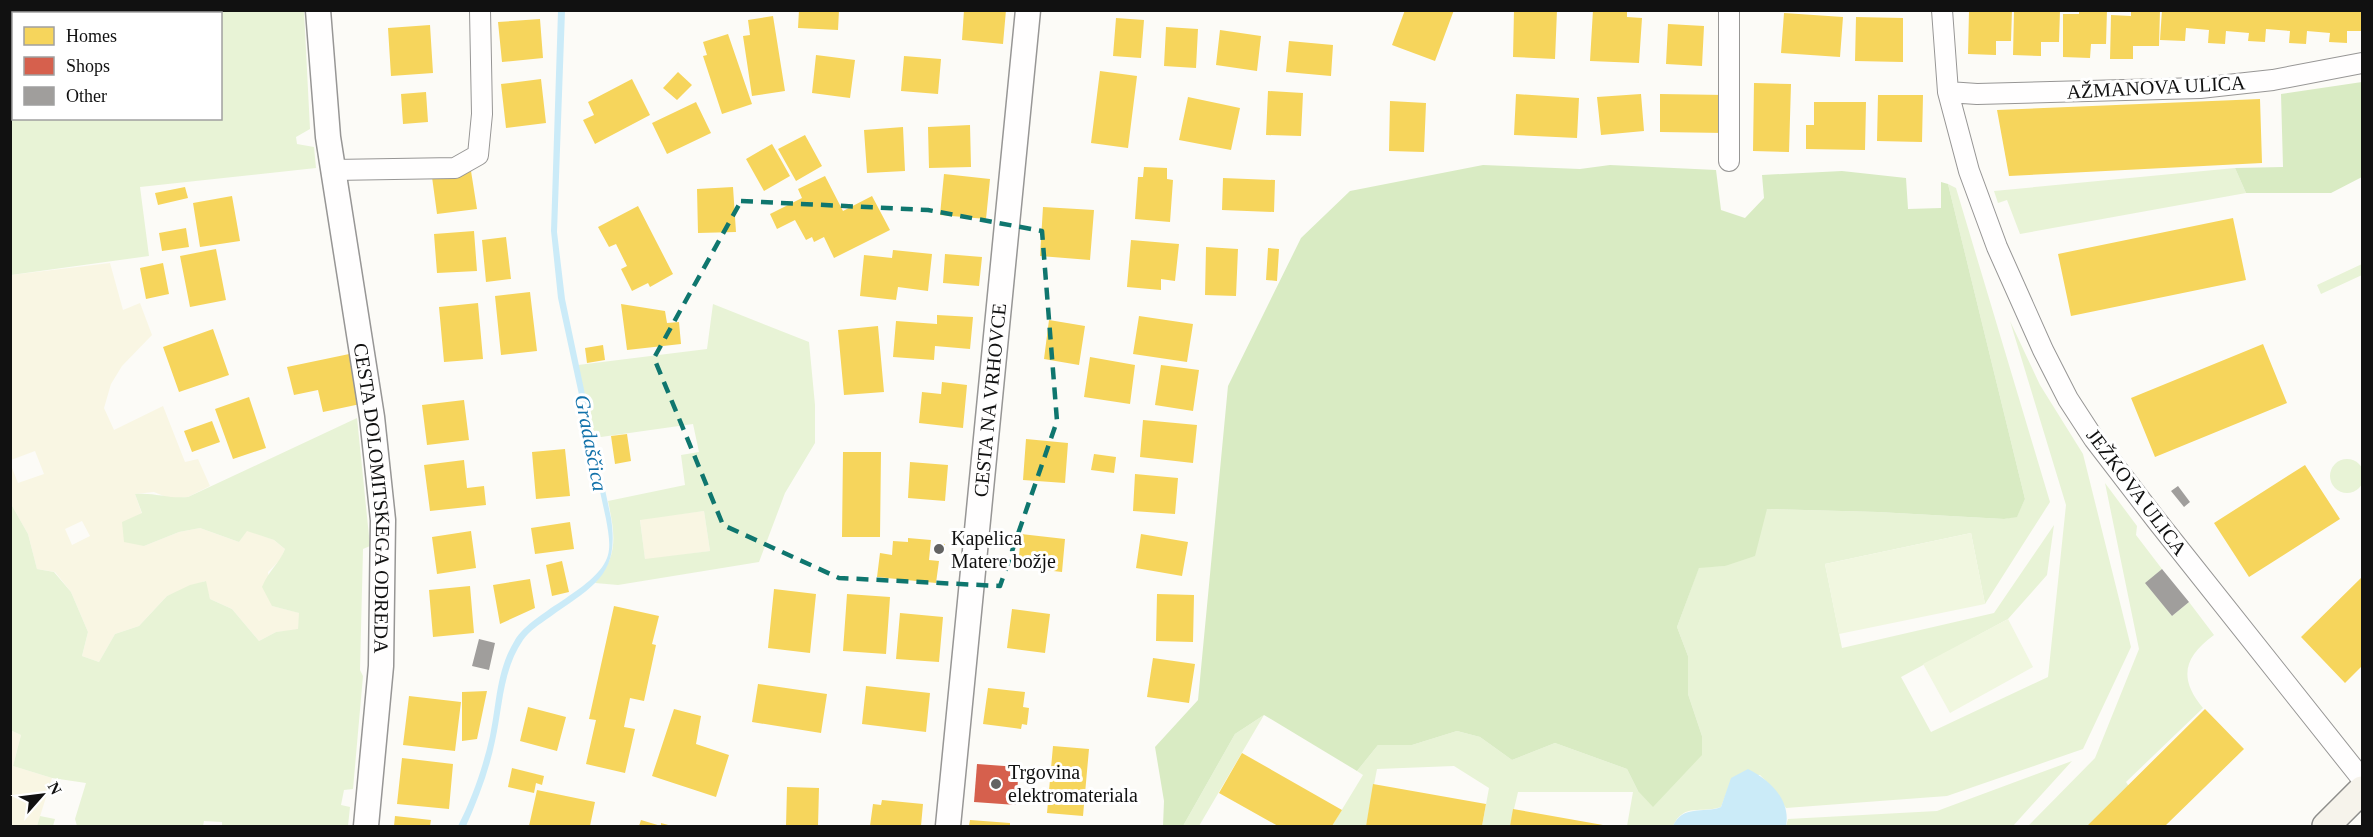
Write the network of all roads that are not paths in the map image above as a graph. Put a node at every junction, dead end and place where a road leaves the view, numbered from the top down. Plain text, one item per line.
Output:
1 (318, 10) edge
2 (480, 10) edge
3 (1028, 10) edge
4 (1729, 10) edge
5 (1942, 10) edge
6 (2362, 63) edge
7 (1948, 92) junction
8 (1729, 161) dead end
9 (333, 170) junction
10 (2362, 779) edge
11 (2362, 790) edge
12 (366, 826) edge
13 (948, 826) edge
14 (2326, 826) edge

1 - 9 street, CESTA DOLOMITSKEGA ODREDA
2 - 9 street
3 - 13 street, CESTA NA VRHOVCE
4 - 8 street
5 - 7 street, JEŽKOVA ULICA
6 - 7 street, AŽMANOVA ULICA
7 - 10 street, JEŽKOVA ULICA
9 - 12 street, CESTA DOLOMITSKEGA ODREDA
11 - 14 main road

